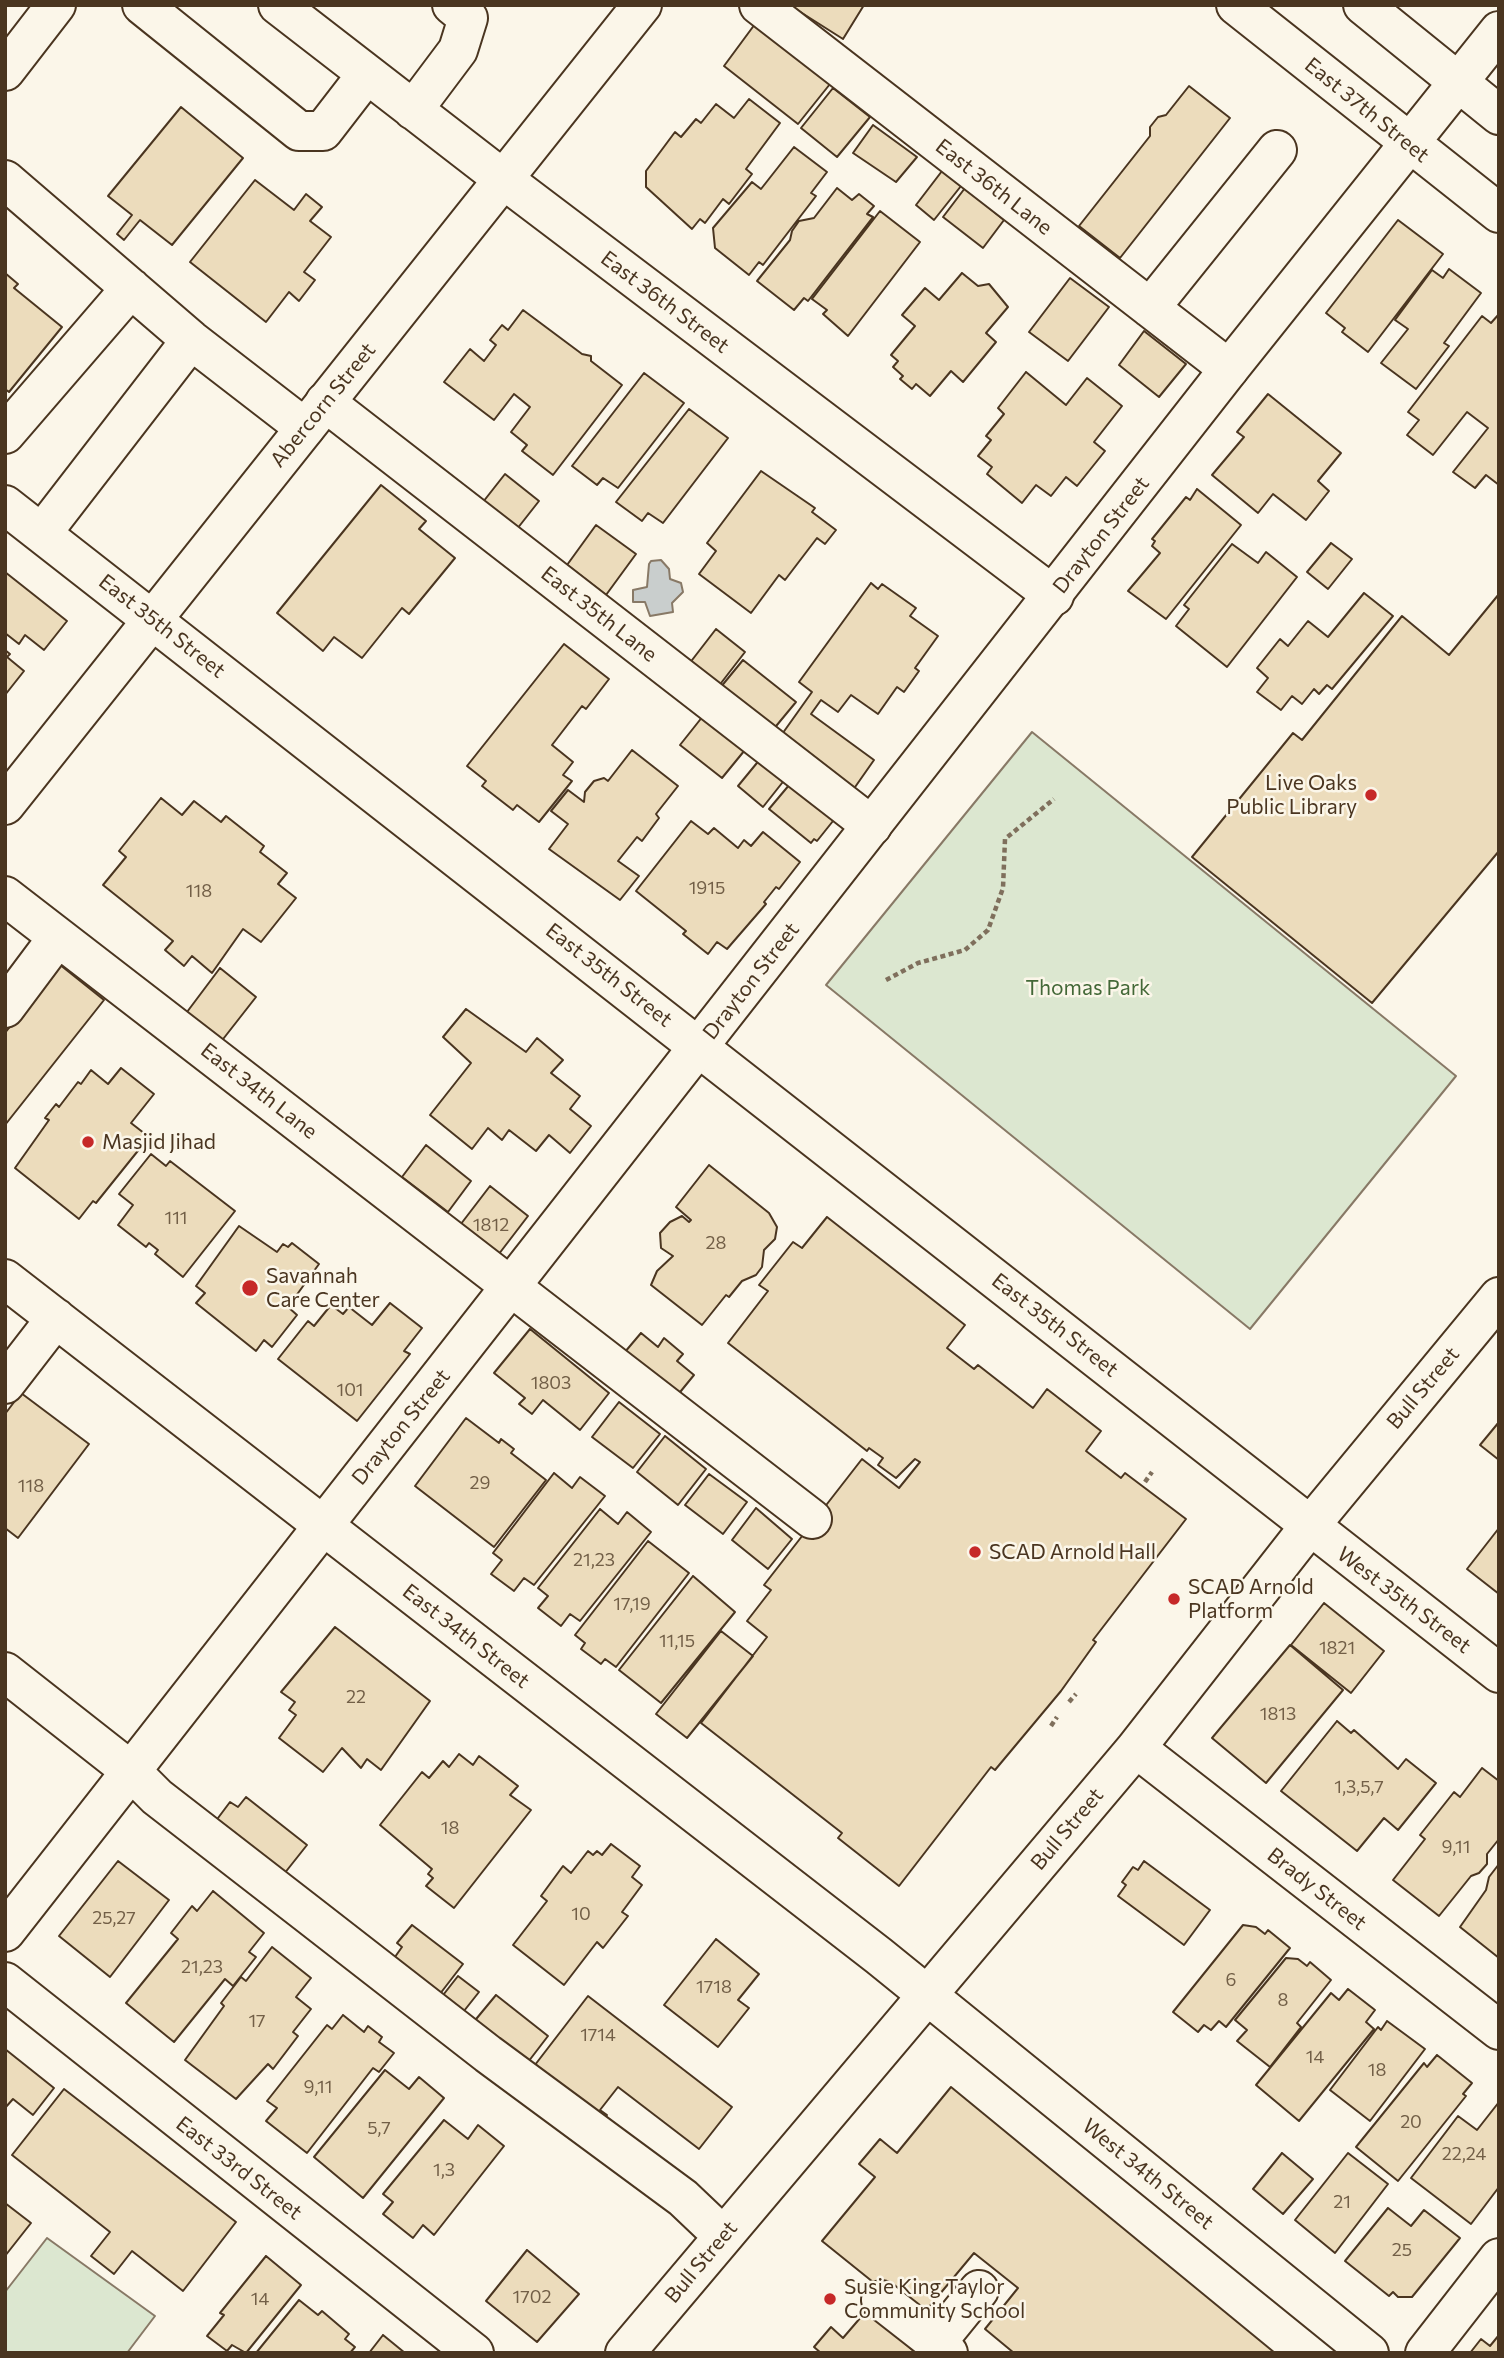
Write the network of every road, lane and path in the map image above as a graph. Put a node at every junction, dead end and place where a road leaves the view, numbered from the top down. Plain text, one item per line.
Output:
1 (56, 5) edge
2 (142, 5) edge
3 (278, 5) edge
4 (452, 5) edge
5 (642, 5) edge
6 (759, 5) edge
7 (1236, 5) edge
8 (1363, 5) edge
9 (1499, 31) edge
10 (5, 71) edge
11 (367, 74) junction
12 (1457, 83) junction
13 (413, 110) junction
14 (1499, 115) edge
15 (1407, 142) junction
16 (1277, 150) dead end
17 (5, 180) edge
18 (503, 180) junction
19 (1499, 213) edge
20 (131, 288) junction
21 (1150, 308) junction
22 (191, 340) junction
23 (1229, 369) junction
24 (315, 415) junction
25 (5, 434) edge
26 (5, 505) edge
27 (42, 533) junction
28 (1054, 596) junction
29 (153, 619) junction
30 (1054, 799) dead end
31 (5, 805) edge
32 (872, 826) junction
33 (5, 896) edge
34 (58, 937) junction
35 (886, 980) dead end
36 (5, 1007) edge
37 (699, 1046) junction
38 (5, 1279) edge
39 (513, 1287) junction
40 (1499, 1297) edge
41 (56, 1318) junction
42 (5, 1384) edge
43 (1152, 1472) dead end
44 (1145, 1482) dead end
45 (812, 1519) dead end
46 (322, 1524) junction
47 (1309, 1527) junction
48 (5, 1672) edge
49 (1499, 1673) edge
50 (1076, 1693) dead end
51 (1069, 1702) dead end
52 (1057, 1717) dead end
53 (1051, 1726) dead end
54 (1136, 1748) junction
55 (131, 1770) junction
56 (5, 1932) edge
57 (5, 1982) edge
58 (926, 1995) junction
59 (1499, 2030) edge
60 (723, 2236) junction
61 (1499, 2258) edge
62 (979, 2290) dead end
63 (881, 2300) dead end
64 (942, 2348) edge
65 (474, 2353) edge
66 (625, 2353) edge
67 (1368, 2353) edge
68 (1425, 2353) edge

1 - 10 street
2 - 11 street
3 - 11 street, East 36th Street
4 - 13 street
5 - 18 street, Abercorn Street
6 - 21 street, East 36th Lane
7 - 15 street, East 37th Street
8 - 12 street
9 - 12 street, Drayton Street
11 - 13 street, East 36th Street
12 - 14 street
12 - 15 street, Drayton Street
13 - 18 street, East 36th Street
15 - 19 street, East 37th Street
15 - 23 street, Drayton Street
16 - 21 street
17 - 20 street, East 35th Lane
18 - 24 street, Abercorn Street
18 - 28 street, East 36th Street
20 - 22 street, East 35th Lane
20 - 25 street
21 - 23 street, East 36th Lane
22 - 24 street, East 35th Lane
22 - 27 street
23 - 28 street, Drayton Street
24 - 29 street, Abercorn Street
24 - 32 street, East 35th Lane
26 - 27 street, East 35th Street
27 - 29 street, East 35th Street
28 - 32 street, Drayton Street
29 - 31 street, Abercorn Street
29 - 37 street, East 35th Street
30 - 35 path
32 - 37 street, Drayton Street
33 - 34 street, East 34th Lane
34 - 36 street
34 - 39 street, East 34th Lane
37 - 39 street, Drayton Street
37 - 47 street, East 35th Street
38 - 41 street, East 34th Street
39 - 45 street, East 34th Lane
39 - 46 street, Drayton Street
40 - 47 street, Bull Street
41 - 42 street
41 - 46 street, East 34th Street
43 - 44 path
46 - 55 street, Drayton Street
46 - 58 street, East 34th Street
47 - 49 street, West 35th Street
47 - 54 street, Bull Street
48 - 55 street
50 - 51 path
52 - 53 path
54 - 58 street, Bull Street
54 - 59 street, Brady Street
55 - 56 street, Drayton Street
55 - 60 street
57 - 65 street, East 33rd Street
58 - 60 street, Bull Street
58 - 67 street, West 34th Street
60 - 66 street, Bull Street
61 - 68 street
62 - 64 street
63 - 64 street

